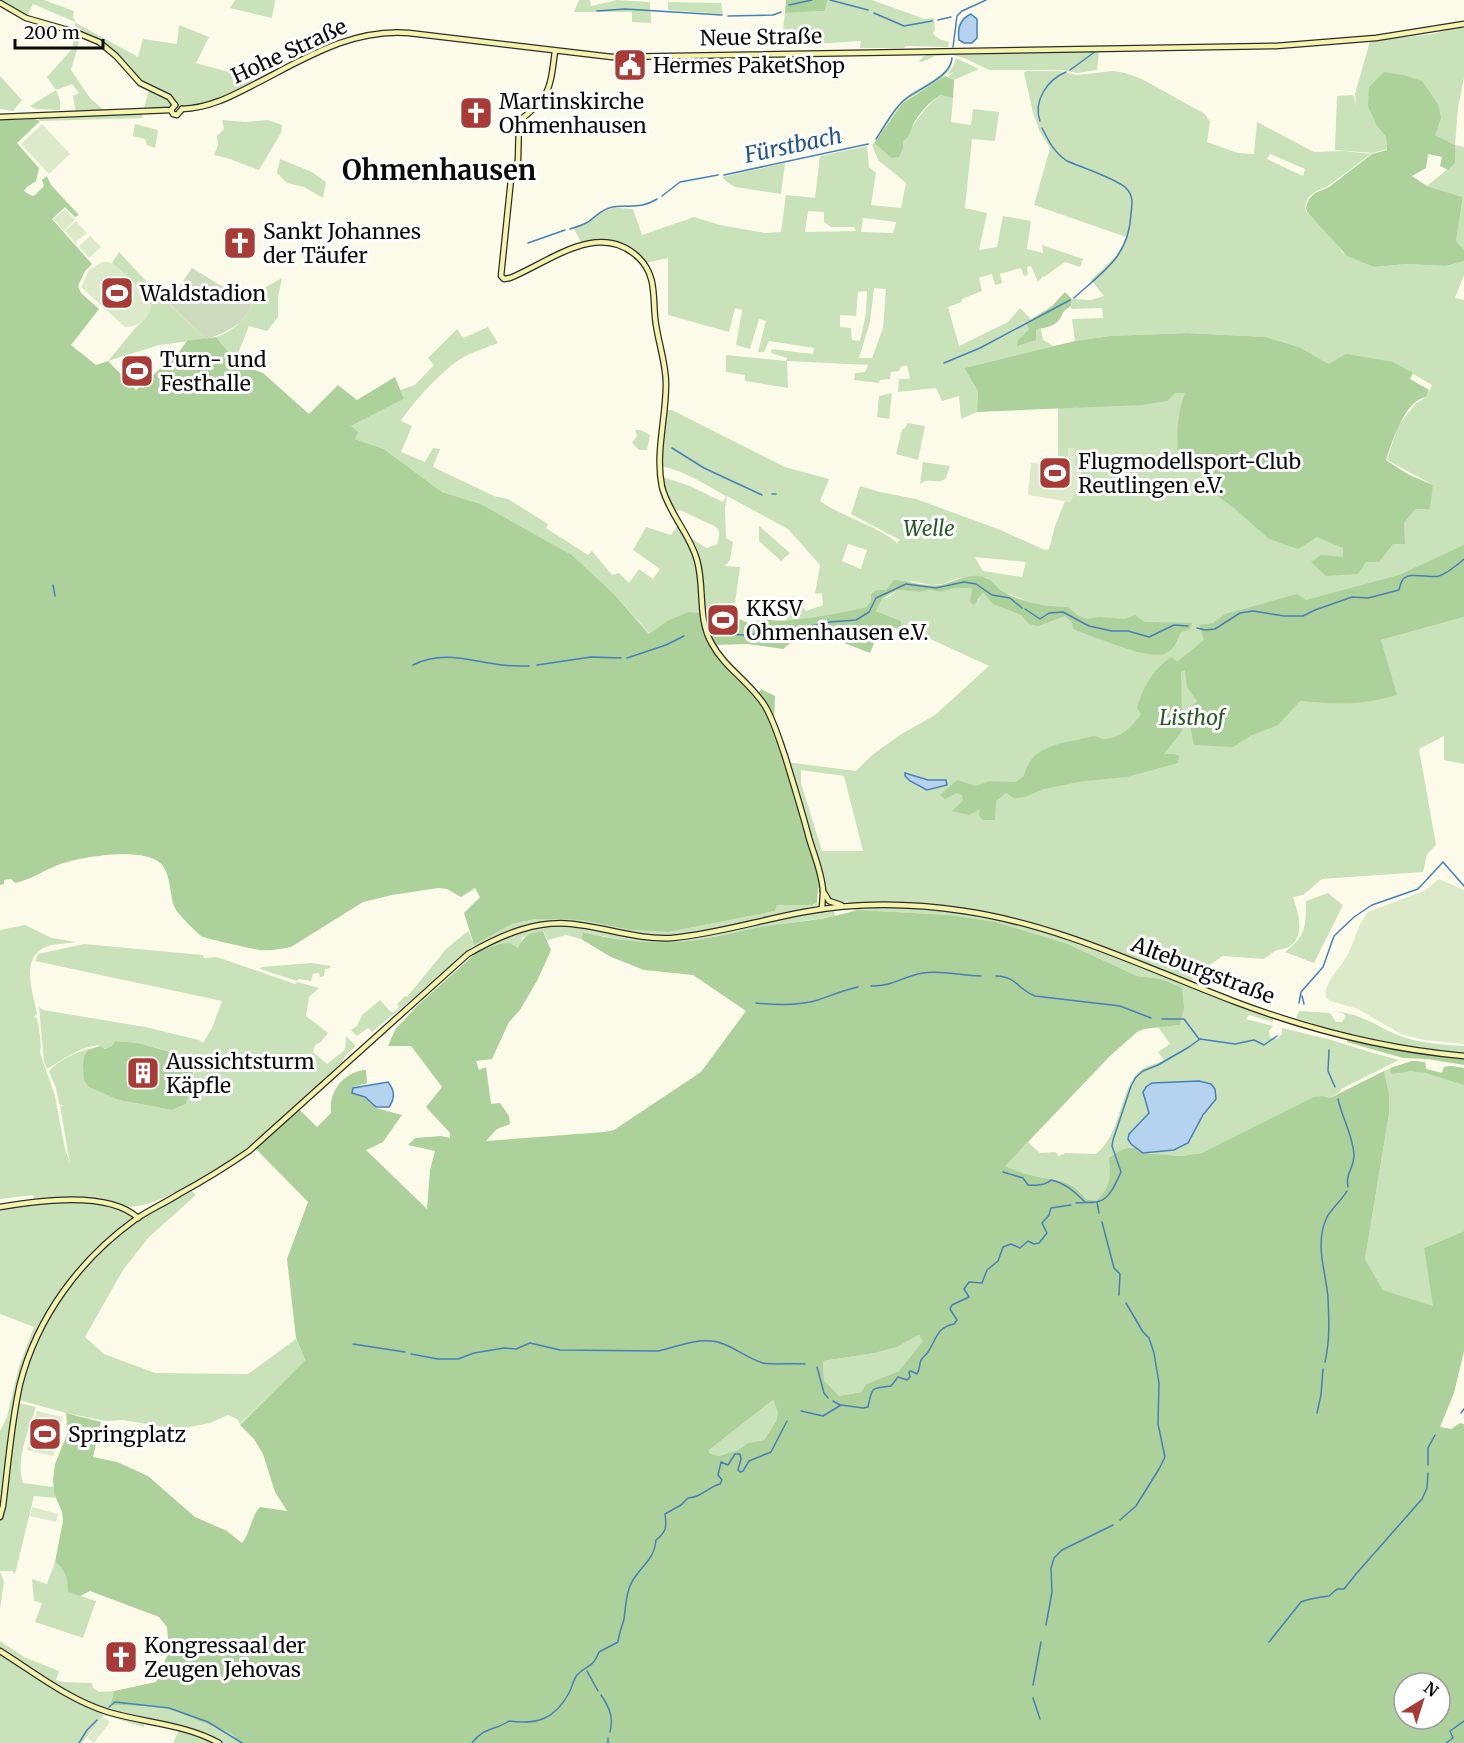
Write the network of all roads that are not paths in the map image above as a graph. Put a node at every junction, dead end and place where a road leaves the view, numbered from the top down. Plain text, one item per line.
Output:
1 (0, 3) edge
2 (1464, 24) edge
3 (555, 51) junction
4 (175, 105) junction
5 (171, 110) junction
6 (182, 110) junction
7 (0, 117) edge
8 (824, 893) junction
9 (849, 906) junction
10 (823, 909) junction
11 (1464, 1056) edge
12 (0, 1207) edge
13 (138, 1218) junction
14 (0, 1517) edge
15 (0, 1651) edge
16 (219, 1743) edge

1 - 4 main road
2 - 3 main road, Neue Straße
3 - 6 main road, Hohe Straße
3 - 8 main road
4 - 5 main road
4 - 6 main road
5 - 6 main road
5 - 7 main road
8 - 9 main road
8 - 10 main road
9 - 10 main road, Alteburgstraße
9 - 11 main road, Alteburgstraße
10 - 13 main road, Alteburgstraße
12 - 13 main road
13 - 14 main road, Alteburgstraße
15 - 16 main road

